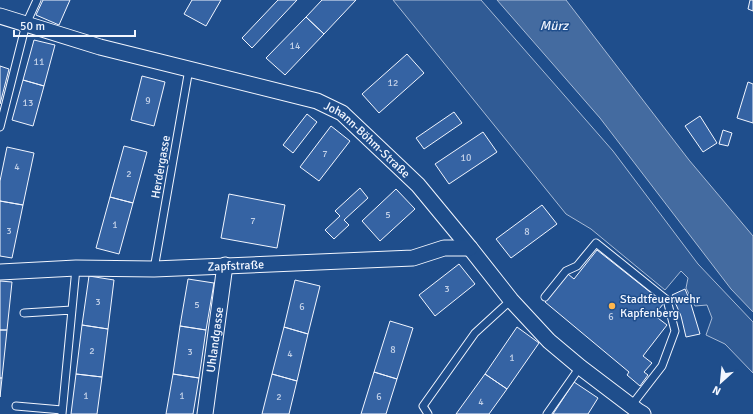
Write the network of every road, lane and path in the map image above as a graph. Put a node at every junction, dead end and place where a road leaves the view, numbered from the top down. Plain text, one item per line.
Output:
1 (37, 0) edge
2 (0, 16) edge
3 (26, 24) junction
4 (189, 69) junction
5 (0, 127) edge
6 (470, 248) junction
7 (225, 265) junction
8 (76, 268) junction
9 (154, 269) junction
10 (0, 272) edge
11 (545, 297) dead end
12 (511, 300) junction
13 (72, 310) junction
14 (24, 313) dead end
15 (580, 367) junction
16 (16, 406) dead end
17 (637, 411) edge
18 (62, 412) edge
19 (205, 414) edge
20 (428, 414) edge
21 (547, 414) edge

1 - 3 lane
2 - 3 street, Johann-Böhm-Straße
3 - 4 street, Johann-Böhm-Straße
3 - 5 lane
4 - 6 street, Johann-Böhm-Straße
4 - 9 lane, Herdergasse
6 - 7 street, Zapfstraße
6 - 12 street, Johann-Böhm-Straße
7 - 9 street, Zapfstraße
7 - 19 street, Uhlandgasse
8 - 9 street, Zapfstraße
8 - 10 street, Zapfstraße
8 - 13 lane
11 - 17 lane
12 - 15 street, Johann-Böhm-Straße
12 - 20 lane
13 - 14 lane
13 - 18 lane
15 - 17 street, Johann-Böhm-Straße
15 - 21 lane
16 - 18 lane

